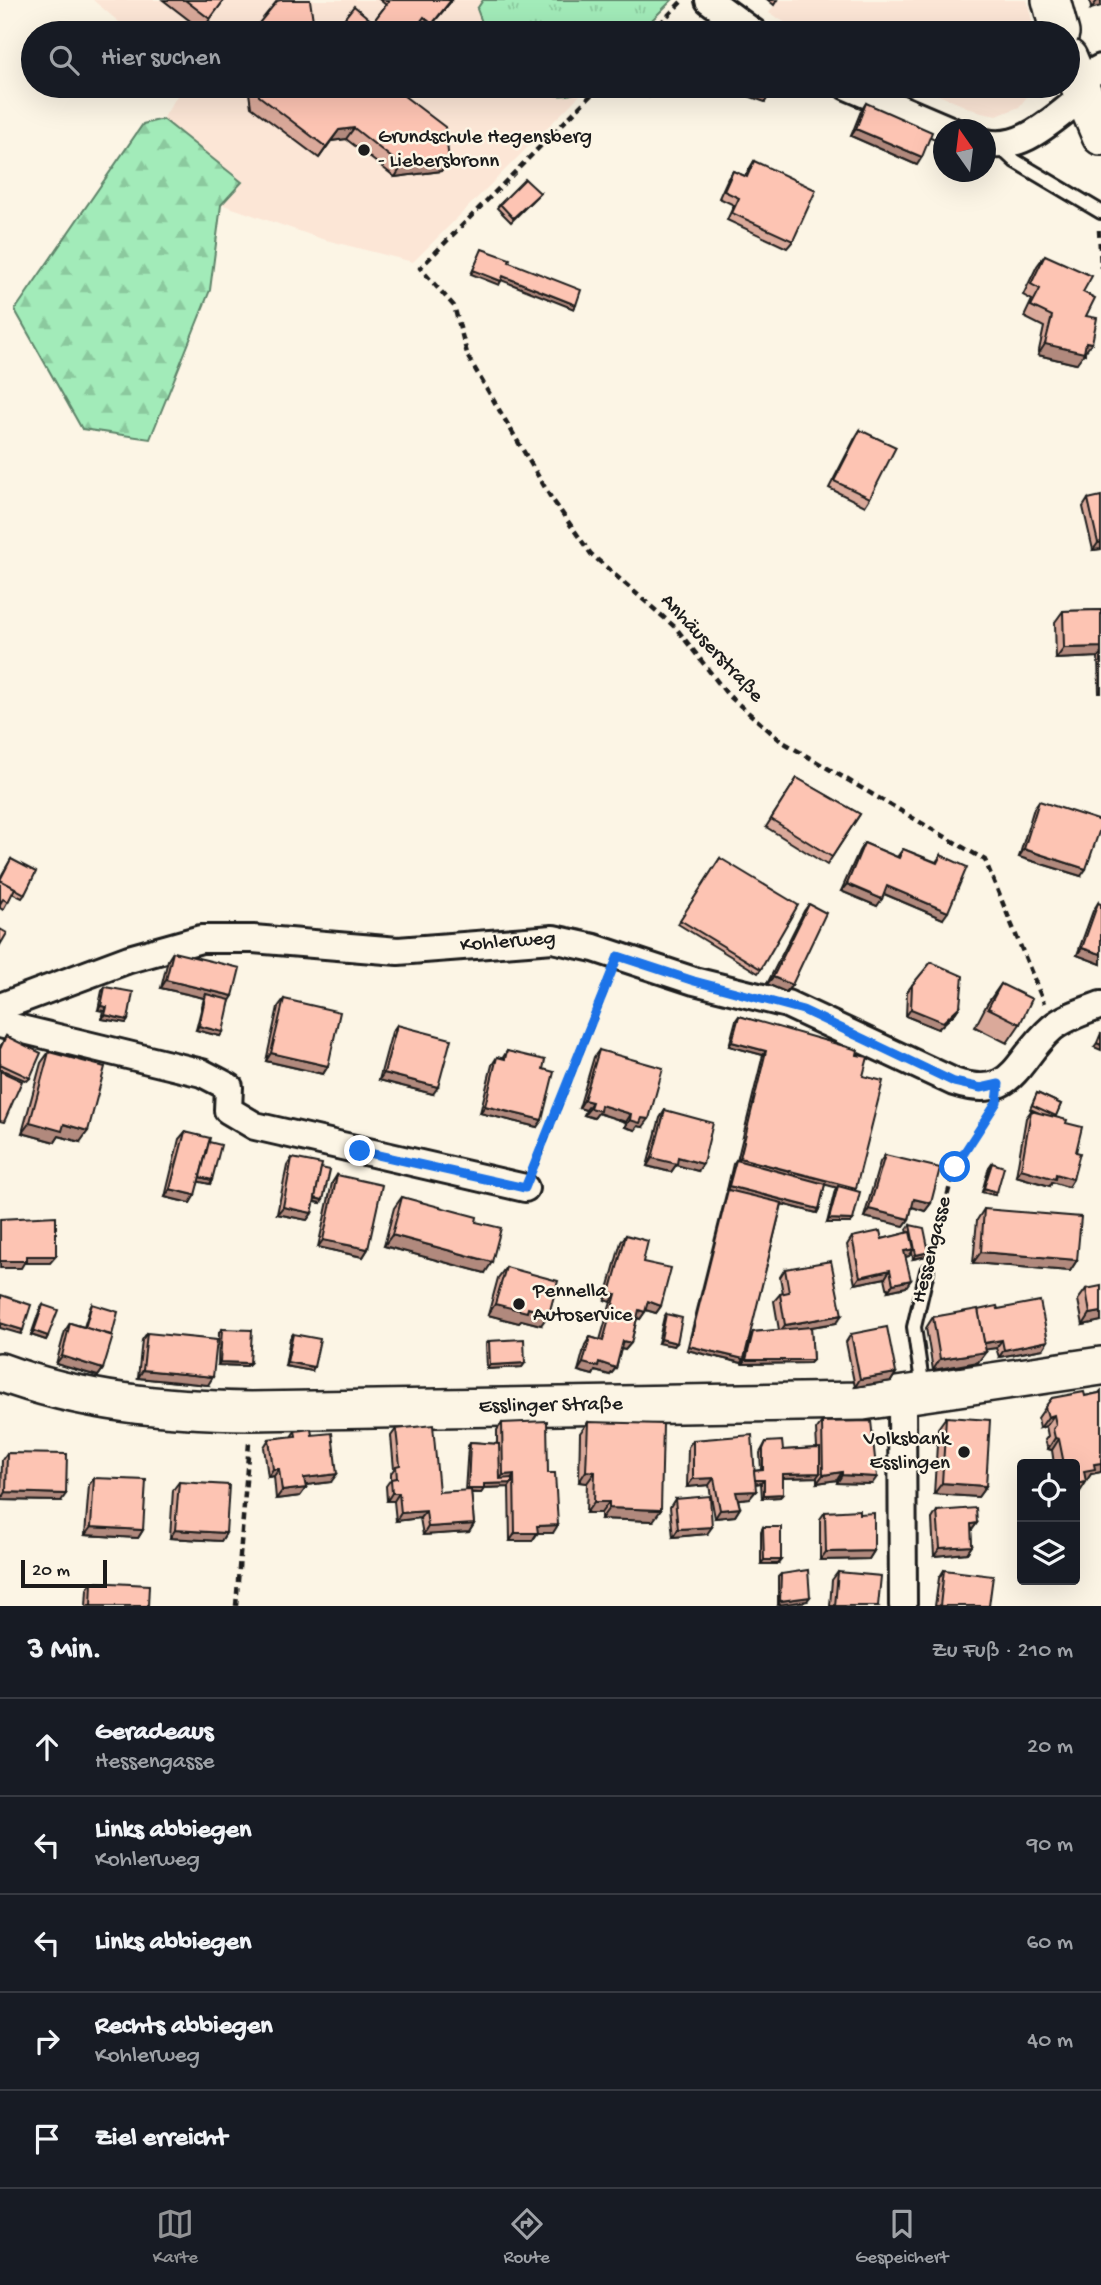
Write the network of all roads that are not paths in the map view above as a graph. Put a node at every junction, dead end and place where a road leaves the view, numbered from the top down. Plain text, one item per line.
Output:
1 (709, 0) edge
2 (1051, 0) edge
3 (738, 21) edge
4 (1057, 21) edge
5 (1082, 76) edge
6 (875, 98) edge
7 (1061, 98) edge
8 (933, 123) edge
9 (1101, 136) edge
10 (996, 144) edge
11 (996, 147) edge
12 (1099, 211) edge
13 (1101, 1005) edge
14 (0, 1007) edge
15 (0, 1024) edge
16 (525, 1188) road end
17 (927, 1271) road end
18 (1101, 1366) edge
19 (0, 1372) edge
20 (913, 1395) junction
21 (903, 1606) edge

1 - 3 street
2 - 4 street
5 - 9 street
6 - 8 street
7 - 10 street
11 - 12 lane
13 - 14 street, Kohlerweg
15 - 16 street
17 - 20 lane, Hessengasse
18 - 20 street, Esslinger Straße
19 - 20 street, Esslinger Straße
20 - 21 street

